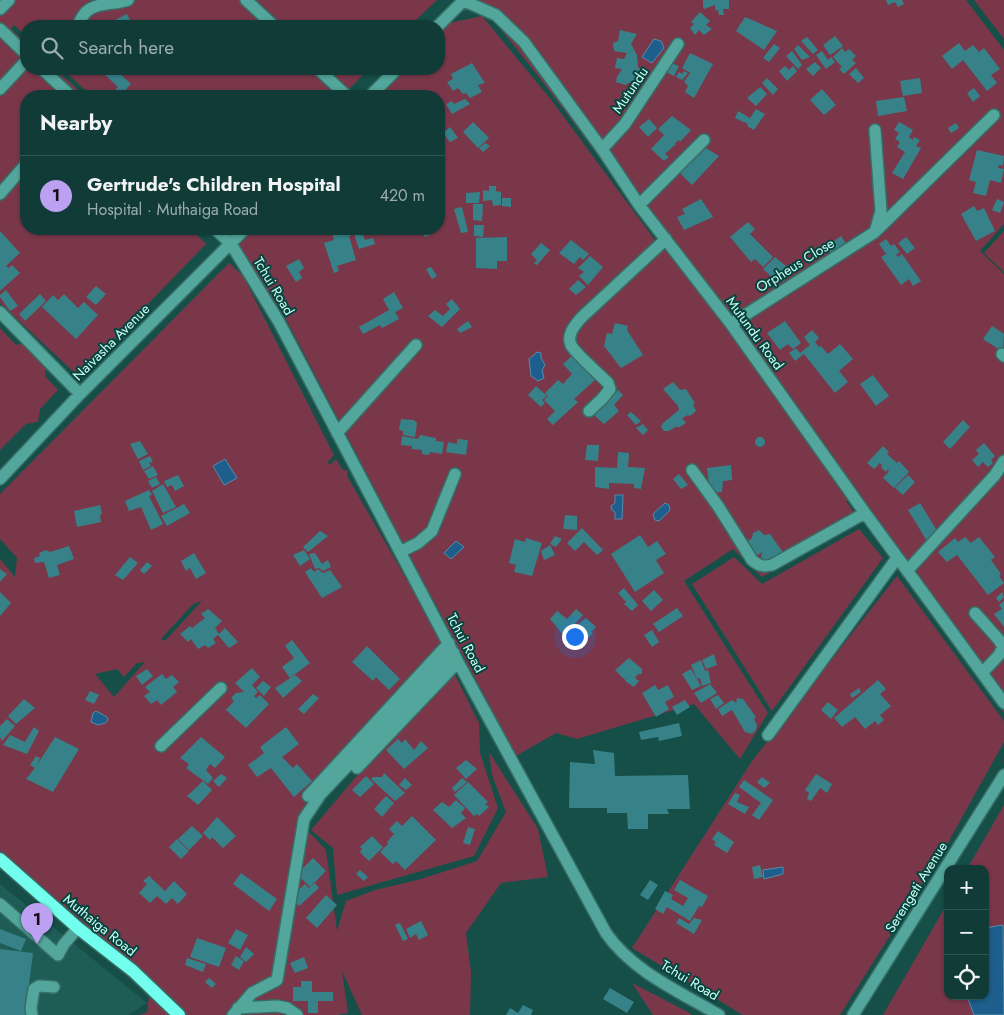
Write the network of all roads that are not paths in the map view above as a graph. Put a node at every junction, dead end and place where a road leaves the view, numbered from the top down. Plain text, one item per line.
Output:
1 (8, 0) edge
2 (128, 0) edge
3 (246, 0) edge
4 (462, 0) edge
5 (0, 10) edge
6 (81, 20) edge
7 (268, 20) edge
8 (444, 20) edge
9 (0, 29) edge
10 (678, 44) dead end
11 (20, 48) edge
12 (20, 67) edge
13 (51, 75) edge
14 (324, 75) edge
15 (392, 75) edge
16 (0, 89) edge
17 (65, 90) edge
18 (341, 90) edge
19 (376, 90) edge
20 (994, 115) dead end
21 (875, 130) dead end
22 (704, 140) dead end
23 (602, 149) junction
24 (20, 171) edge
25 (0, 194) edge
26 (639, 205) junction
27 (875, 232) junction
28 (221, 235) edge
29 (239, 235) edge
30 (666, 239) junction
31 (231, 244) junction
32 (0, 312) edge
33 (731, 324) junction
34 (416, 345) dead end
35 (80, 394) junction
36 (589, 411) dead end
37 (337, 433) junction
38 (1004, 461) edge
39 (692, 470) dead end
40 (2, 474) edge
41 (455, 474) dead end
42 (865, 513) junction
43 (400, 552) junction
44 (898, 558) junction
45 (907, 571) junction
46 (976, 613) dead end
47 (454, 653) junction
48 (982, 673) junction
49 (222, 688) dead end
50 (1004, 703) edge
51 (768, 735) dead end
52 (161, 746) dead end
53 (357, 768) dead end
54 (1004, 775) edge
55 (308, 796) dead end
56 (0, 859) edge
57 (0, 904) edge
58 (78, 928) junction
59 (54, 987) dead end
60 (236, 1012) edge
61 (32, 1015) edge
62 (179, 1015) edge
63 (297, 1015) edge
64 (719, 1015) edge
65 (853, 1015) edge

1 - 5 street
2 - 6 street
3 - 7 street
4 - 8 street
4 - 23 street, Mutundu Road
9 - 11 street
10 - 23 street, Mutundu
12 - 16 street
13 - 17 street
14 - 18 street
15 - 19 street
20 - 27 street, Orpheus Close
21 - 27 street
22 - 26 street
23 - 26 street, Mutundu Road
24 - 25 street
26 - 30 street, Mutundu Road
27 - 33 street, Orpheus Close
28 - 31 street, Tchui Road
29 - 31 street, Naivasha Avenue
30 - 33 street, Mutundu Road
30 - 36 street
31 - 35 street, Naivasha Avenue
31 - 37 street, Tchui Road
32 - 35 street
33 - 42 street, Mutundu Road
34 - 37 street
35 - 40 street, Naivasha Avenue
37 - 43 street, Tchui Road
38 - 45 street
39 - 42 street
41 - 43 street
42 - 44 street, Mutundu Road
43 - 47 street, Tchui Road
44 - 45 street, Mutundu Road
44 - 51 street
45 - 48 street, Mutundu Road
46 - 48 street
47 - 53 street
47 - 55 street
47 - 60 street
47 - 64 street, Tchui Road
48 - 50 street, Mutundu Road
49 - 52 street
54 - 65 street, Serengeti Avenue
56 - 58 main road, Muthaiga Road
57 - 58 street
58 - 62 main road, Muthaiga Road
59 - 61 street
60 - 63 street

